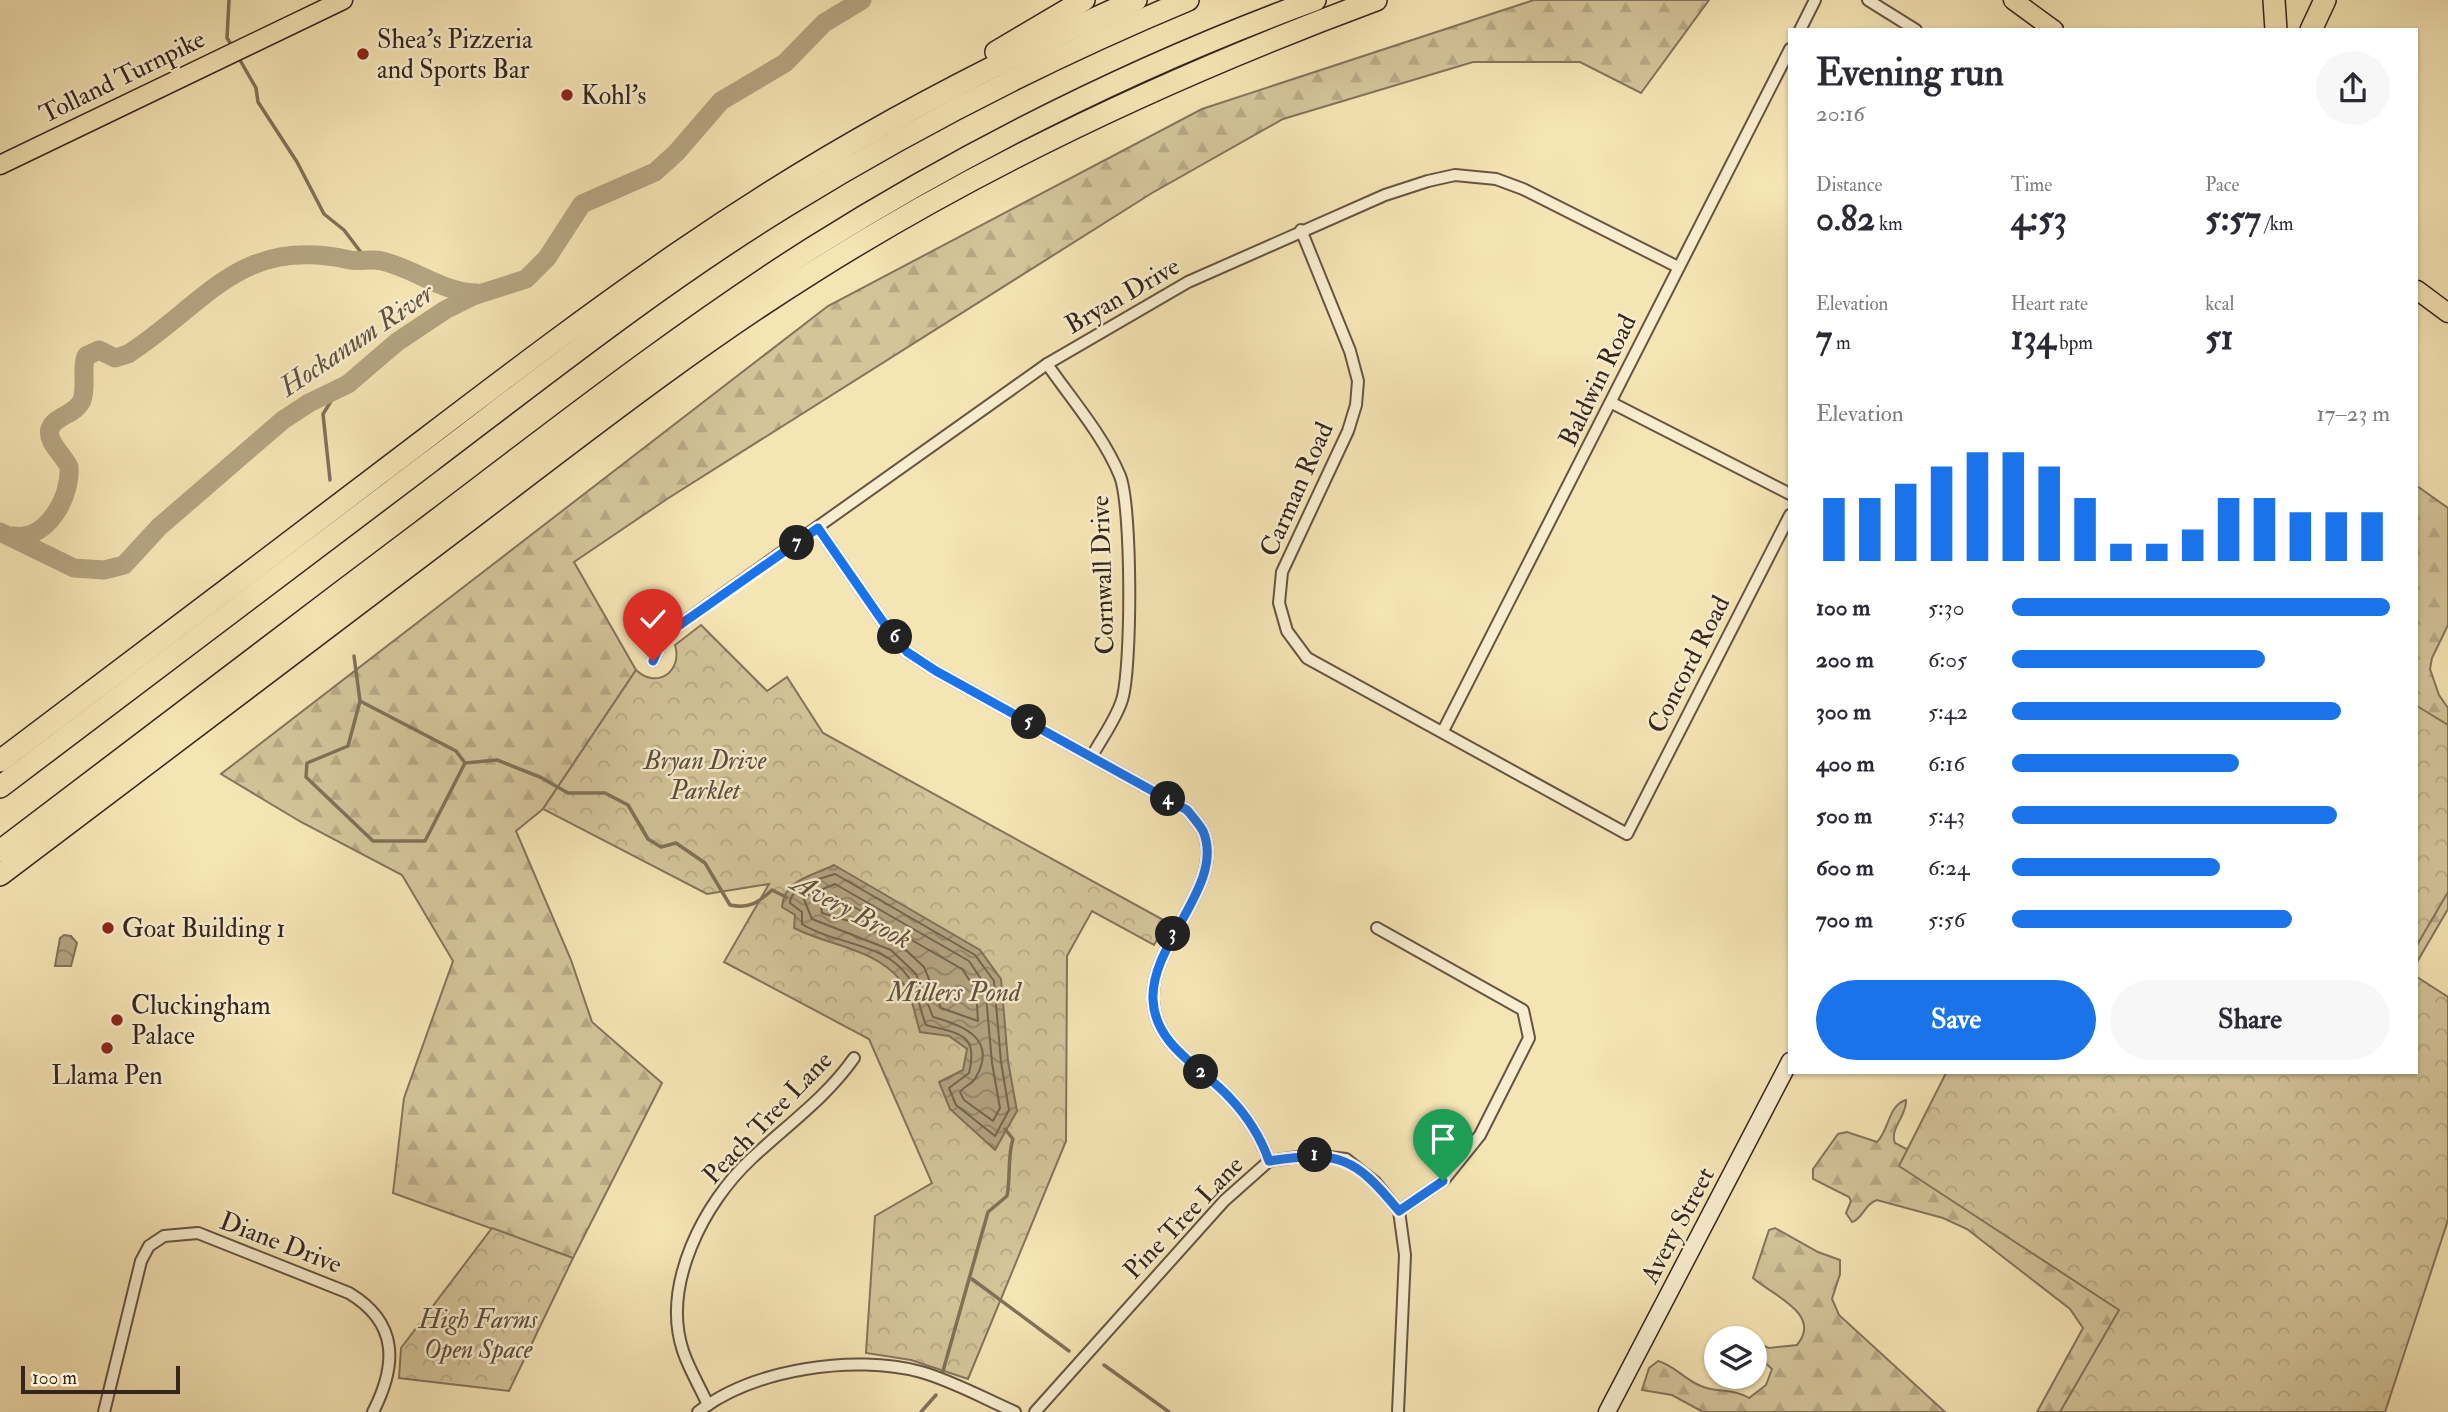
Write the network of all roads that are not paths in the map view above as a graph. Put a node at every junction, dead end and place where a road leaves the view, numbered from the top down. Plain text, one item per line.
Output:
1 (343, 0) edge
2 (1084, 0) edge
3 (1136, 0) edge
4 (1188, 0) edge
5 (1315, 0) edge
6 (1376, 0) edge
7 (1815, 0) edge
8 (1868, 0) edge
9 (2012, 0) edge
10 (2274, 0) edge
11 (2325, 0) edge
12 (1801, 28) edge
13 (1913, 28) edge
14 (2051, 28) edge
15 (2276, 28) edge
16 (2312, 28) edge
17 (1788, 52) edge
18 (882, 126) junction
19 (0, 165) edge
20 (1301, 230) junction
21 (1678, 267) junction
22 (2418, 291) edge
23 (2448, 313) edge
24 (1047, 364) junction
25 (1612, 402) junction
26 (1788, 493) edge
27 (1788, 519) edge
28 (818, 528) junction
29 (653, 661) dead end
30 (1443, 731) junction
31 (1092, 756) junction
32 (0, 761) edge
33 (0, 788) edge
34 (1627, 834) joint
35 (0, 851) edge
36 (0, 876) edge
37 (1377, 928) dead end
38 (854, 1058) dead end
39 (1788, 1064) edge
40 (1269, 1161) junction
41 (1399, 1211) junction
42 (703, 1408) edge
43 (104, 1412) edge
44 (373, 1412) edge
45 (1015, 1412) edge
46 (1035, 1412) edge
47 (1398, 1412) edge
48 (1607, 1412) edge

1 - 19 main road, Tolland Turnpike
2 - 18 highway
3 - 18 highway
4 - 33 highway
5 - 35 highway
6 - 36 highway
7 - 12 street
8 - 13 street
9 - 14 main road
10 - 15 highway
11 - 16 highway
17 - 21 street, Baldwin Road
18 - 32 highway
20 - 21 street, Bryan Drive
20 - 24 street, Bryan Drive
20 - 30 street, Carman Road
21 - 25 street, Baldwin Road
22 - 23 main road
24 - 28 street, Bryan Drive
24 - 31 street, Cornwall Drive
25 - 26 street
25 - 30 street, Baldwin Road
27 - 34 street, Concord Road
28 - 29 street, Bryan Drive
28 - 31 street
30 - 34 street, Carman Road
31 - 40 street
37 - 41 street
38 - 42 street, Peach Tree Lane
39 - 48 main road, Avery Street
40 - 41 street, Pine Tree Lane
40 - 46 street, Pine Tree Lane
41 - 47 street
42 - 45 street
43 - 44 street, Diane Drive

